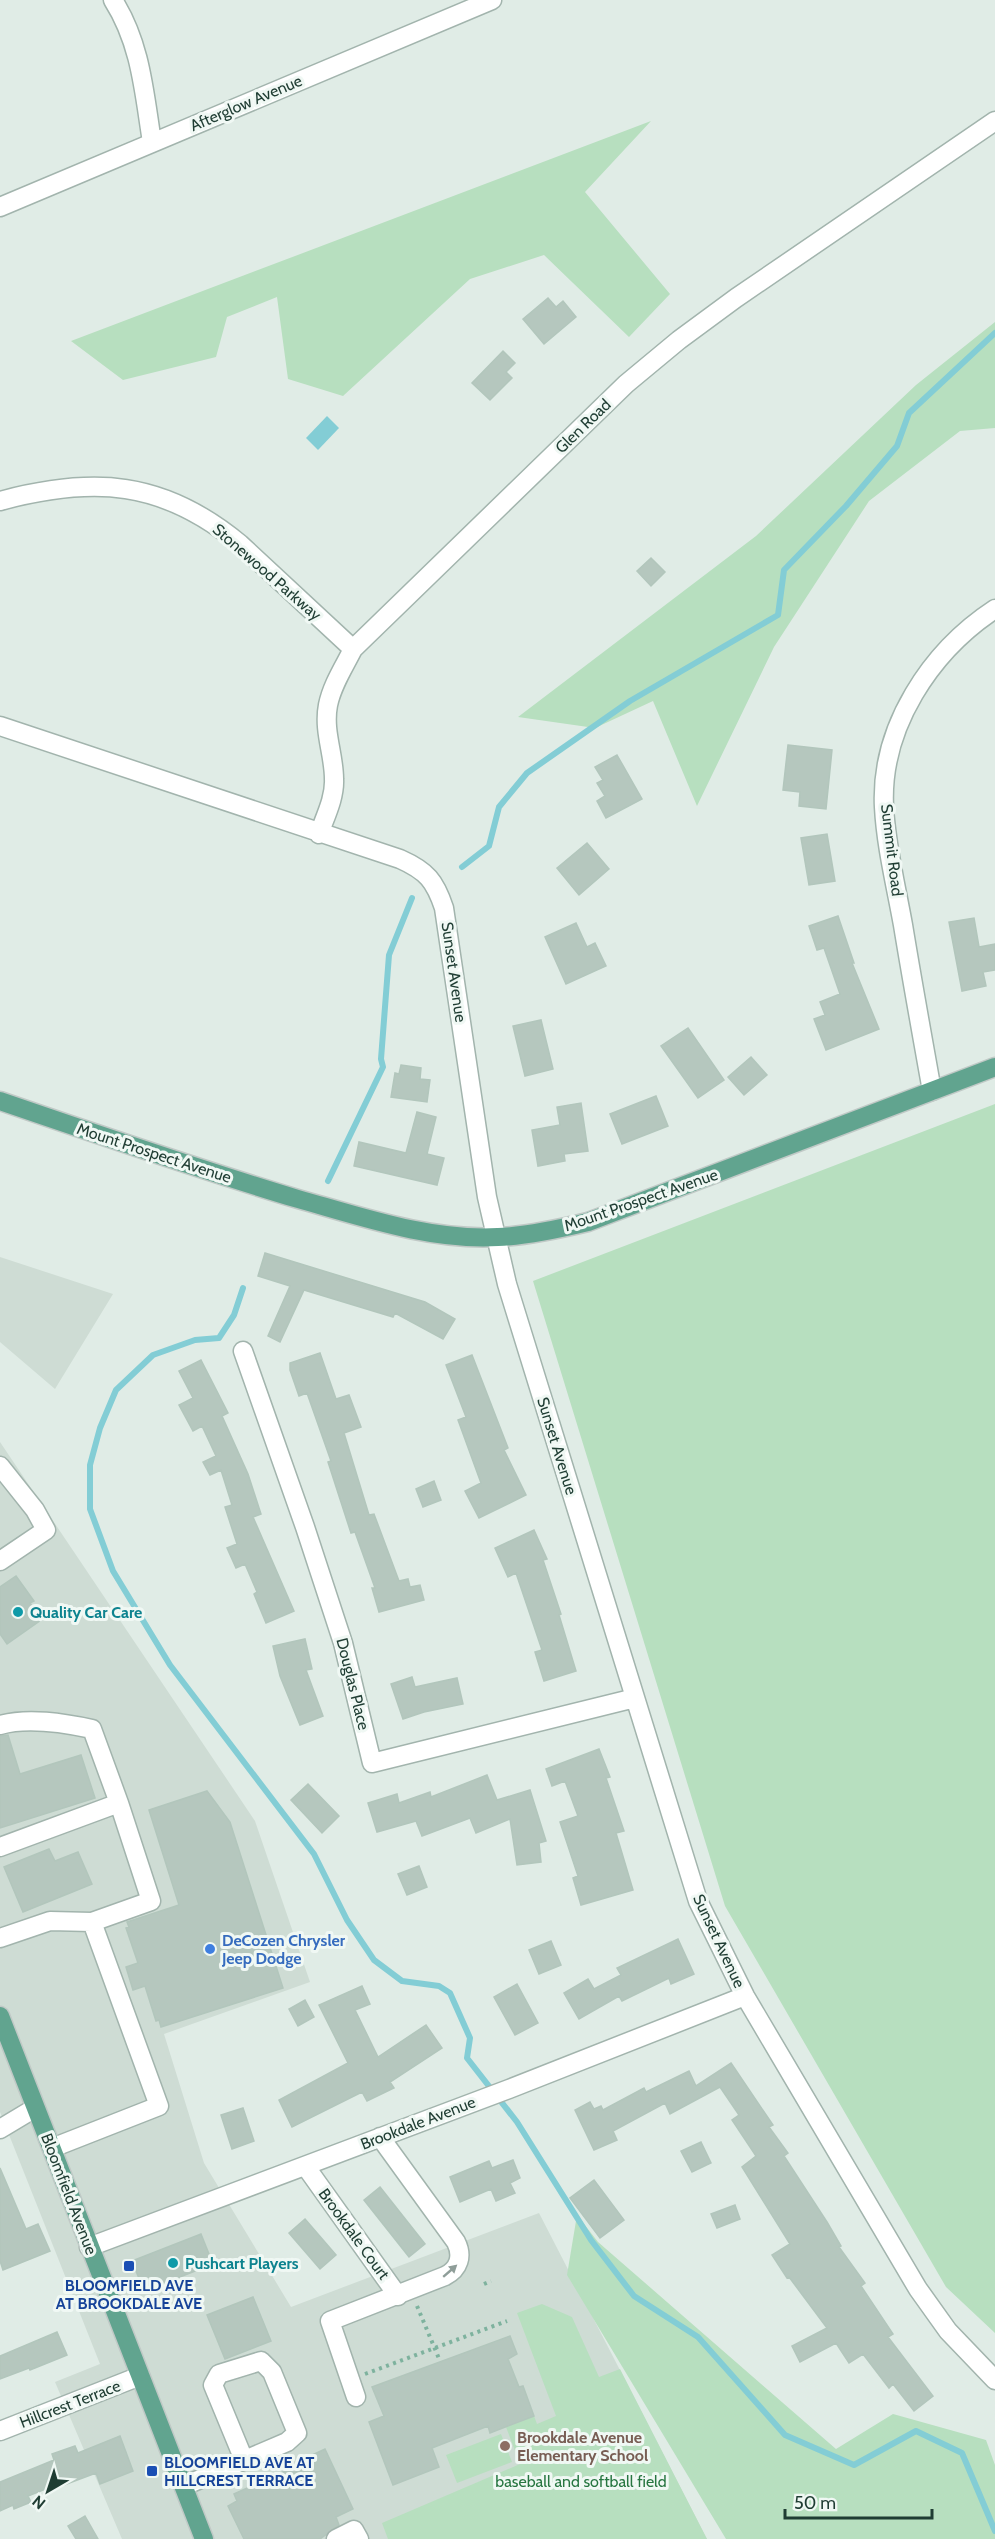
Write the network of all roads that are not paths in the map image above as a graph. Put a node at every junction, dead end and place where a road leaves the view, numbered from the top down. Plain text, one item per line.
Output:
1 (113, 0) edge
2 (492, 0) edge
3 (995, 121) edge
4 (152, 142) junction
5 (0, 207) edge
6 (0, 501) edge
7 (995, 609) edge
8 (352, 649) junction
9 (0, 726) edge
10 (320, 834) junction
11 (995, 1067) edge
12 (932, 1091) junction
13 (0, 1101) edge
14 (498, 1238) junction
15 (243, 1351) dead end
16 (0, 1466) edge
17 (0, 1561) edge
18 (635, 1698) junction
19 (0, 1725) edge
20 (119, 1803) junction
21 (0, 1846) edge
22 (92, 1922) junction
23 (0, 1938) edge
24 (745, 1996) junction
25 (0, 2016) edge
26 (35, 2108) junction
27 (0, 2129) edge
28 (380, 2138) junction
29 (52, 2148) junction
30 (306, 2167) junction
31 (89, 2247) junction
32 (398, 2295) junction
33 (140, 2376) junction
34 (995, 2380) edge
35 (356, 2397) dead end
36 (0, 2431) edge
37 (244, 2460) junction
38 (184, 2487) junction
39 (356, 2534) edge
40 (204, 2539) edge
41 (336, 2539) edge

1 - 4 street
2 - 4 street, Afterglow Avenue
3 - 8 street, Glen Road
4 - 5 street, Afterglow Avenue
6 - 8 street, Stonewood Parkway
7 - 12 street, Summit Road
8 - 10 street, Glen Road
9 - 10 street, Sunset Avenue
10 - 14 street, Sunset Avenue
11 - 12 main road, Mount Prospect Avenue
12 - 14 main road, Mount Prospect Avenue
13 - 14 main road, Mount Prospect Avenue
14 - 18 street, Sunset Avenue
15 - 18 street, Douglas Place
16 - 17 street
18 - 24 street, Sunset Avenue
19 - 20 street
20 - 21 street
20 - 22 street
22 - 23 street
22 - 29 street
24 - 28 street, Brookdale Avenue
24 - 34 street, Sunset Avenue
25 - 26 main road, Bloomfield Avenue
26 - 27 street
26 - 29 main road, Bloomfield Avenue
28 - 30 street, Brookdale Avenue
32 -> 28 street, Brookdale Court
29 - 31 main road, Bloomfield Avenue
30 - 31 street, Brookdale Avenue
30 - 32 street, Brookdale Court
31 - 33 main road, Bloomfield Avenue
32 - 35 street
33 - 36 street, Hillcrest Terrace
33 - 38 main road, Bloomfield Avenue
37 - 37 street
37 - 38 street
38 - 40 main road, Bloomfield Avenue
39 - 41 street

